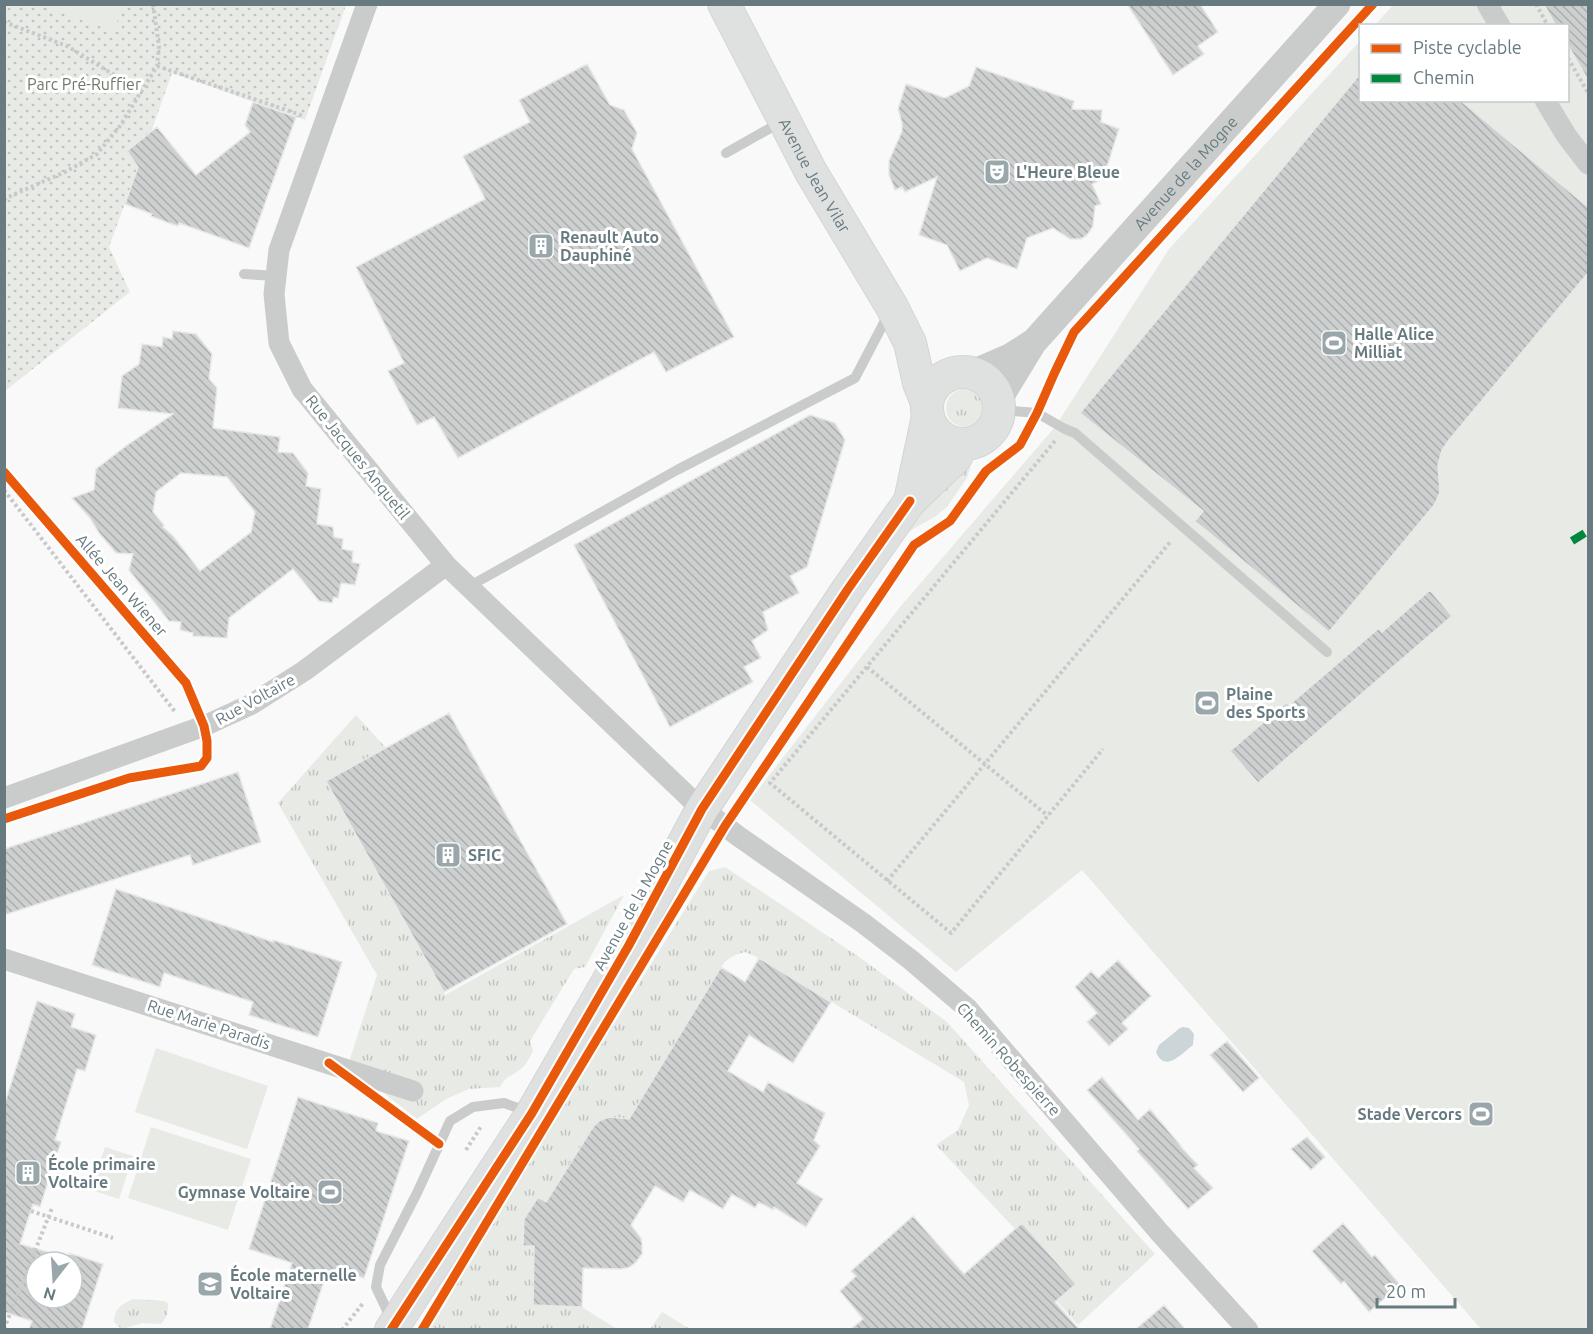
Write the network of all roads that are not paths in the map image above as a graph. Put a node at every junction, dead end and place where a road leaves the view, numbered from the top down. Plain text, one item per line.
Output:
1 (367, 4) edge
2 (724, 4) edge
3 (1337, 4) edge
4 (1487, 4) edge
5 (1499, 24) edge
6 (1546, 102) edge
7 (784, 120) junction
8 (726, 153) dead end
9 (1588, 164) edge
10 (244, 274) dead end
11 (276, 276) junction
12 (892, 307) junction
13 (910, 343) junction
14 (1033, 343) junction
15 (969, 372) junction
16 (999, 405) junction
17 (928, 410) junction
18 (962, 444) junction
19 (910, 501) junction
20 (446, 565) junction
21 (468, 587) junction
22 (1327, 652) dead end
23 (4, 798) edge
24 (702, 809) junction
25 (4, 959) edge
26 (413, 1091) dead end
27 (532, 1113) junction
28 (392, 1327) edge
29 (1248, 1329) edge

1 - 11 street, Rue Jacques Anquetil
2 - 7 main road, Avenue Jean Vilar
3 - 14 street, Avenue de la Mogne
4 - 5 street
6 - 9 street
7 - 8 lane
7 - 12 main road, Avenue Jean Vilar
10 - 11 lane
11 - 20 street, Rue Jacques Anquetil
12 - 13 main road, Avenue Jean Vilar
12 - 21 lane
13 - 15 main road
13 - 17 main road, Avenue Jean Vilar
14 - 15 street, Avenue de la Mogne
14 - 16 street, Avenue de la Mogne
15 - 16 main road
15 - 17 main road
16 - 18 main road
16 - 22 lane
17 - 18 main road
17 - 19 main road, Avenue de la Mogne
18 - 19 main road, Avenue de la Mogne
19 - 24 main road, Avenue de la Mogne
20 - 21 street, Rue Jacques Anquetil
20 - 23 street, Rue Voltaire
21 - 24 street, Rue Jacques Anquetil
24 - 27 main road, Avenue de la Mogne
24 - 29 street, Chemin Robespierre
25 - 26 street, Rue Marie Paradis
27 - 28 main road, Avenue de la Mogne
27 - 28 lane

